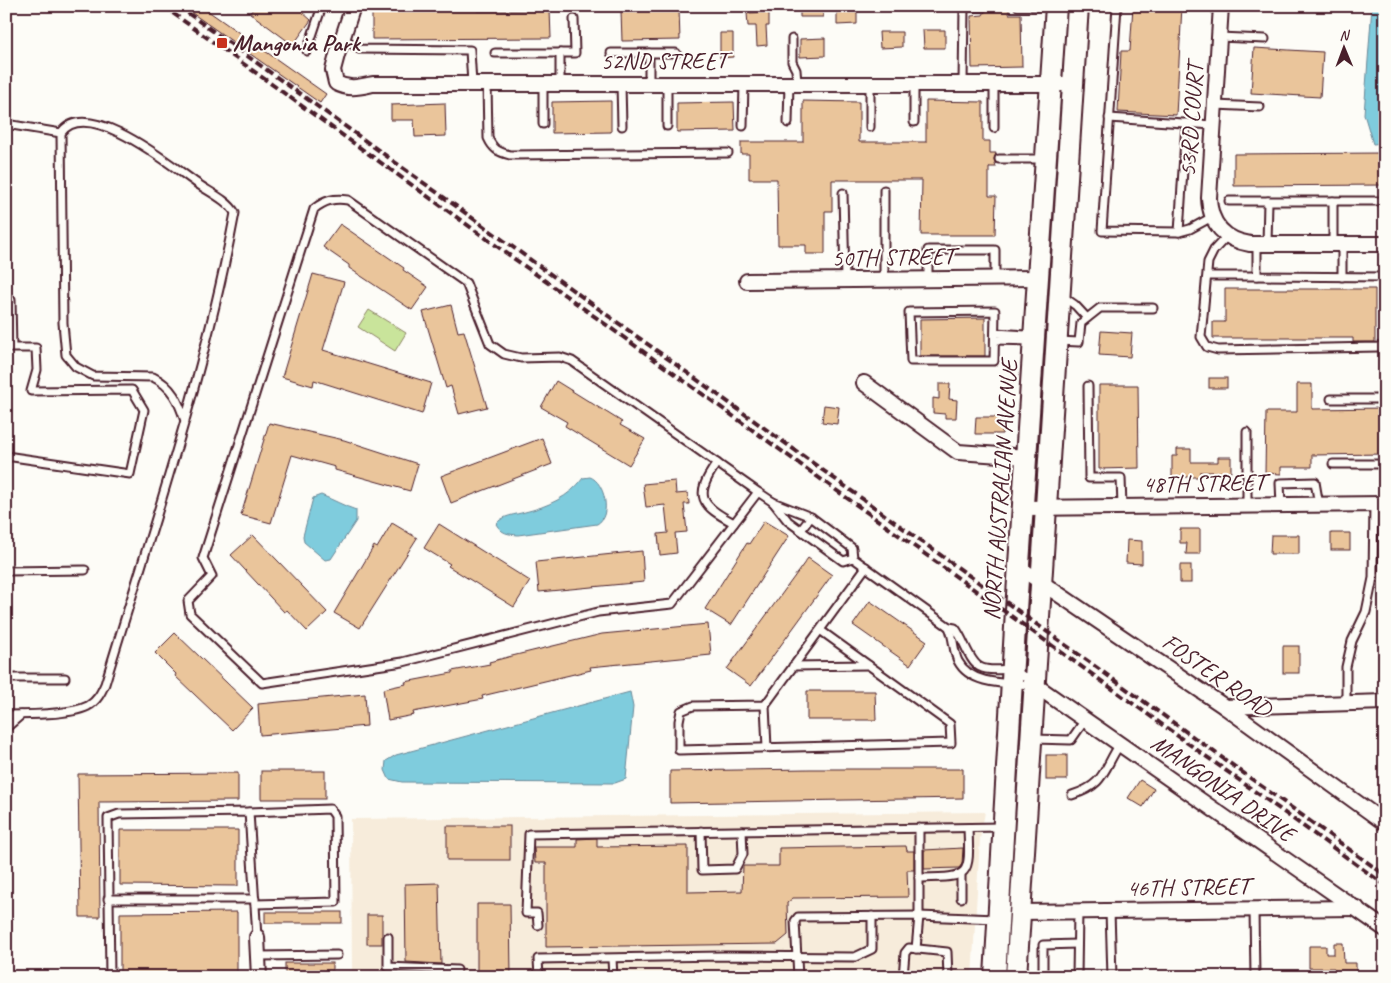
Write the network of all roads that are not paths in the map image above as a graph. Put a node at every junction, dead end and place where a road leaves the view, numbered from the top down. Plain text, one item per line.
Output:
1 (322, 6) edge
2 (353, 6) edge
3 (1040, 6) edge
4 (1056, 6) edge
5 (1078, 6) edge
6 (1117, 6) edge
7 (1221, 6) edge
8 (964, 7) edge
9 (983, 7) edge
10 (1018, 7) edge
11 (1009, 8) dead end
12 (574, 19) dead end
13 (1219, 37) junction
14 (342, 38) junction
15 (792, 39) dead end
16 (1264, 39) dead end
17 (307, 51) dead end
18 (611, 52) dead end
19 (495, 53) dead end
20 (560, 53) junction
21 (649, 53) junction
22 (676, 53) dead end
23 (667, 83) junction
24 (744, 83) junction
25 (793, 83) junction
26 (870, 83) junction
27 (914, 83) junction
28 (963, 83) junction
29 (994, 83) junction
30 (1051, 83) junction
31 (472, 84) junction
32 (487, 84) junction
33 (543, 84) junction
34 (560, 84) junction
35 (621, 84) junction
36 (649, 84) junction
37 (1072, 84) junction
38 (1215, 105) junction
39 (1260, 108) dead end
40 (1109, 118) junction
41 (914, 122) dead end
42 (788, 123) dead end
43 (1186, 123) junction
44 (6, 124) edge
45 (543, 124) dead end
46 (1213, 125) junction
47 (622, 126) dead end
48 (667, 126) dead end
49 (744, 126) dead end
50 (870, 127) dead end
51 (994, 128) dead end
52 (61, 133) junction
53 (728, 154) dead end
54 (999, 159) dead end
55 (1046, 159) junction
56 (884, 190) dead end
57 (843, 193) dead end
58 (1229, 201) dead end
59 (1268, 201) junction
60 (1333, 201) junction
61 (1385, 202) edge
62 (1212, 217) junction
63 (1179, 232) junction
64 (1225, 234) junction
65 (1262, 244) junction
66 (1338, 244) junction
67 (1385, 244) edge
68 (1208, 276) junction
69 (1257, 276) junction
70 (1342, 277) junction
71 (1385, 277) edge
72 (995, 278) junction
73 (1039, 278) junction
74 (928, 279) junction
75 (845, 280) junction
76 (884, 280) junction
77 (747, 281) dead end
78 (1060, 294) junction
79 (6, 298) edge
80 (1153, 308) dead end
81 (1086, 318) junction
82 (995, 336) junction
83 (1057, 340) junction
84 (1036, 341) junction
85 (1385, 344) edge
86 (864, 383) dead end
87 (1088, 386) dead end
88 (1385, 398) edge
89 (1331, 399) dead end
90 (185, 421) junction
91 (1246, 432) dead end
92 (6, 456) edge
93 (1028, 457) junction
94 (717, 464) junction
95 (1333, 464) dead end
96 (1385, 464) edge
97 (758, 492) junction
98 (773, 502) junction
99 (1379, 504) edge
100 (1281, 505) junction
101 (1319, 505) junction
102 (1247, 506) junction
103 (1122, 507) junction
104 (1024, 508) junction
105 (1046, 508) junction
106 (811, 517) junction
107 (734, 523) junction
108 (801, 530) junction
109 (853, 558) junction
110 (866, 567) junction
111 (1020, 568) junction
112 (85, 570) dead end
113 (6, 571) edge
114 (1041, 582) junction
115 (949, 628) junction
116 (820, 630) junction
117 (868, 665) junction
118 (793, 666) junction
119 (1014, 677) junction
120 (6, 678) edge
121 (65, 678) dead end
122 (1035, 685) junction
123 (1385, 702) edge
124 (1346, 703) junction
125 (765, 705) junction
126 (1225, 707) junction
127 (6, 715) edge
128 (21, 715) junction
129 (1085, 720) junction
130 (6, 728) edge
131 (1032, 739) junction
132 (1120, 744) junction
133 (768, 748) junction
134 (1072, 795) dead end
135 (249, 812) junction
136 (1385, 823) edge
137 (1015, 827) junction
138 (919, 828) junction
139 (968, 828) junction
140 (742, 831) junction
141 (701, 832) junction
142 (961, 874) junction
143 (919, 878) junction
144 (961, 898) dead end
145 (108, 899) junction
146 (255, 902) junction
147 (1356, 908) junction
148 (1254, 909) junction
149 (1078, 911) junction
150 (1110, 911) junction
151 (1020, 912) junction
152 (872, 916) junction
153 (919, 916) junction
154 (999, 919) junction
155 (538, 924) dead end
156 (1385, 928) edge
157 (257, 937) joint
158 (388, 937) dead end
159 (1078, 944) junction
160 (916, 949) junction
161 (337, 955) dead end
162 (259, 956) junction
163 (796, 956) junction
164 (612, 959) junction
165 (457, 970) dead end
166 (110, 977) edge
167 (259, 977) edge
168 (539, 977) edge
169 (612, 977) edge
170 (798, 977) edge
171 (903, 977) edge
172 (948, 977) edge
173 (995, 977) edge
174 (1016, 977) edge
175 (1043, 977) edge
176 (1077, 977) edge
177 (1112, 977) edge
178 (1255, 977) edge

1 - 17 lane
2 - 14 street, 52ND STREET
3 - 10 lane
4 - 30 main road, NORTH AUSTRALIAN AVENUE
5 - 37 main road, NORTH AUSTRALIAN AVENUE
6 - 40 lane
7 - 13 street, 53RD COURT
8 - 9 lane
8 - 28 lane
10 - 11 lane
12 - 20 lane
13 - 16 lane
13 - 38 street, 53RD COURT
14 - 31 lane
14 - 31 street, 52ND STREET
15 - 25 lane
18 - 21 lane
19 - 20 lane
20 - 34 lane
21 - 22 lane
21 - 36 lane
23 - 24 street, 52ND STREET
23 - 36 street, 52ND STREET
23 - 48 lane
24 - 25 street, 52ND STREET
24 - 49 lane
25 - 26 street, 52ND STREET
25 - 42 lane
26 - 27 street, 52ND STREET
26 - 50 lane
27 - 28 street, 52ND STREET
27 - 41 lane
28 - 29 street, 52ND STREET
29 - 30 street, 52ND STREET
29 - 51 lane
30 - 37 street, 52ND STREET
30 - 55 main road, NORTH AUSTRALIAN AVENUE
31 - 32 street, 52ND STREET
32 - 33 street, 52ND STREET
32 - 53 lane
33 - 34 street, 52ND STREET
33 - 45 lane
34 - 35 street, 52ND STREET
35 - 36 street, 52ND STREET
35 - 47 lane
37 - 78 main road, NORTH AUSTRALIAN AVENUE
38 - 39 lane
38 - 46 street, 53RD COURT
40 - 43 lane
40 - 63 lane
43 - 46 lane
43 - 63 lane
44 - 52 lane
46 - 62 street, 53RD COURT
52 - 90 lane
52 - 90 lane
54 - 55 lane
55 - 73 main road, NORTH AUSTRALIAN AVENUE
56 - 76 lane
57 - 75 lane
58 - 59 lane
59 - 60 lane
59 - 65 lane
60 - 61 lane
60 - 66 lane
62 - 63 lane
62 - 64 street
64 - 65 street
64 - 68 lane
65 - 66 street
65 - 69 lane
66 - 67 street
66 - 70 lane
68 - 69 lane
68 - 85 lane
69 - 70 lane
70 - 71 lane
72 - 73 street, 50TH STREET
72 - 74 street, 50TH STREET
72 - 74 lane
73 - 84 main road, NORTH AUSTRALIAN AVENUE
74 - 76 street, 50TH STREET
75 - 76 street, 50TH STREET
75 - 77 street, 50TH STREET
78 - 81 lane
78 - 83 main road, NORTH AUSTRALIAN AVENUE
79 - 92 lane
80 - 81 lane
81 - 83 lane
82 - 82 lane
82 - 84 lane
83 - 84 main road
83 - 105 main road, NORTH AUSTRALIAN AVENUE
84 - 93 main road, NORTH AUSTRALIAN AVENUE
86 - 93 street
87 - 103 lane
88 - 89 lane
90 - 128 lane
91 - 102 lane
93 - 104 main road, NORTH AUSTRALIAN AVENUE
94 - 97 lane
94 - 107 lane
94 - 107 lane
95 - 96 lane
97 - 98 lane
97 - 107 lane
98 - 106 lane
98 - 108 lane
99 - 101 street, 48TH STREET
99 - 124 lane
100 - 101 street, 48TH STREET
100 - 101 lane
100 - 102 street, 48TH STREET
102 - 103 street, 48TH STREET
103 - 105 street, 48TH STREET
104 - 105 street, 48TH STREET
104 - 111 main road, NORTH AUSTRALIAN AVENUE
105 - 114 main road, NORTH AUSTRALIAN AVENUE
106 - 108 lane
106 - 109 lane
108 - 109 lane
109 - 110 lane
110 - 115 lane
110 - 116 lane
111 - 114 street, FOSTER ROAD
111 - 119 main road, NORTH AUSTRALIAN AVENUE
112 - 113 lane
114 - 122 main road, NORTH AUSTRALIAN AVENUE
114 - 126 street, FOSTER ROAD
115 - 119 lane
115 - 119 lane
116 - 117 lane
116 - 118 lane
117 - 118 lane
117 - 133 lane
118 - 125 lane
119 - 122 lane
119 - 122 lane
119 - 137 main road, NORTH AUSTRALIAN AVENUE
120 - 121 lane
122 - 129 street, MANGONIA DRIVE
122 - 131 main road, NORTH AUSTRALIAN AVENUE
123 - 124 street
124 - 126 street
125 - 133 lane
125 - 133 lane
126 - 136 street, FOSTER ROAD
127 - 128 lane
128 - 130 lane
129 - 131 lane
129 - 132 street, MANGONIA DRIVE
131 - 137 main road, NORTH AUSTRALIAN AVENUE
132 - 134 lane
132 - 147 street, MANGONIA DRIVE
135 - 145 lane
135 - 146 lane
135 - 146 lane
137 - 139 lane
137 - 151 main road, NORTH AUSTRALIAN AVENUE
137 - 154 main road, NORTH AUSTRALIAN AVENUE
138 - 139 lane
138 - 140 lane
138 - 143 lane
139 - 142 lane
140 - 141 lane
140 - 141 lane
141 - 155 lane
142 - 143 lane
142 - 144 lane
143 - 153 lane
145 - 146 lane
145 - 166 lane
146 - 157 lane
147 - 148 street, 46TH STREET
147 - 156 street, MANGONIA DRIVE
148 - 150 street, 46TH STREET
148 - 178 lane
149 - 150 street, 46TH STREET
149 - 151 street, 46TH STREET
149 - 159 lane
150 - 177 lane
151 - 174 main road, NORTH AUSTRALIAN AVENUE
152 - 153 lane
152 - 163 lane
152 - 163 lane
153 - 154 lane
153 - 160 lane
154 - 173 main road, NORTH AUSTRALIAN AVENUE
157 - 162 street
158 - 165 lane
159 - 175 lane
159 - 176 lane
160 - 171 lane
160 - 172 lane
161 - 162 lane
162 - 167 street
163 - 164 lane
163 - 170 lane
164 - 168 lane
164 - 169 lane

